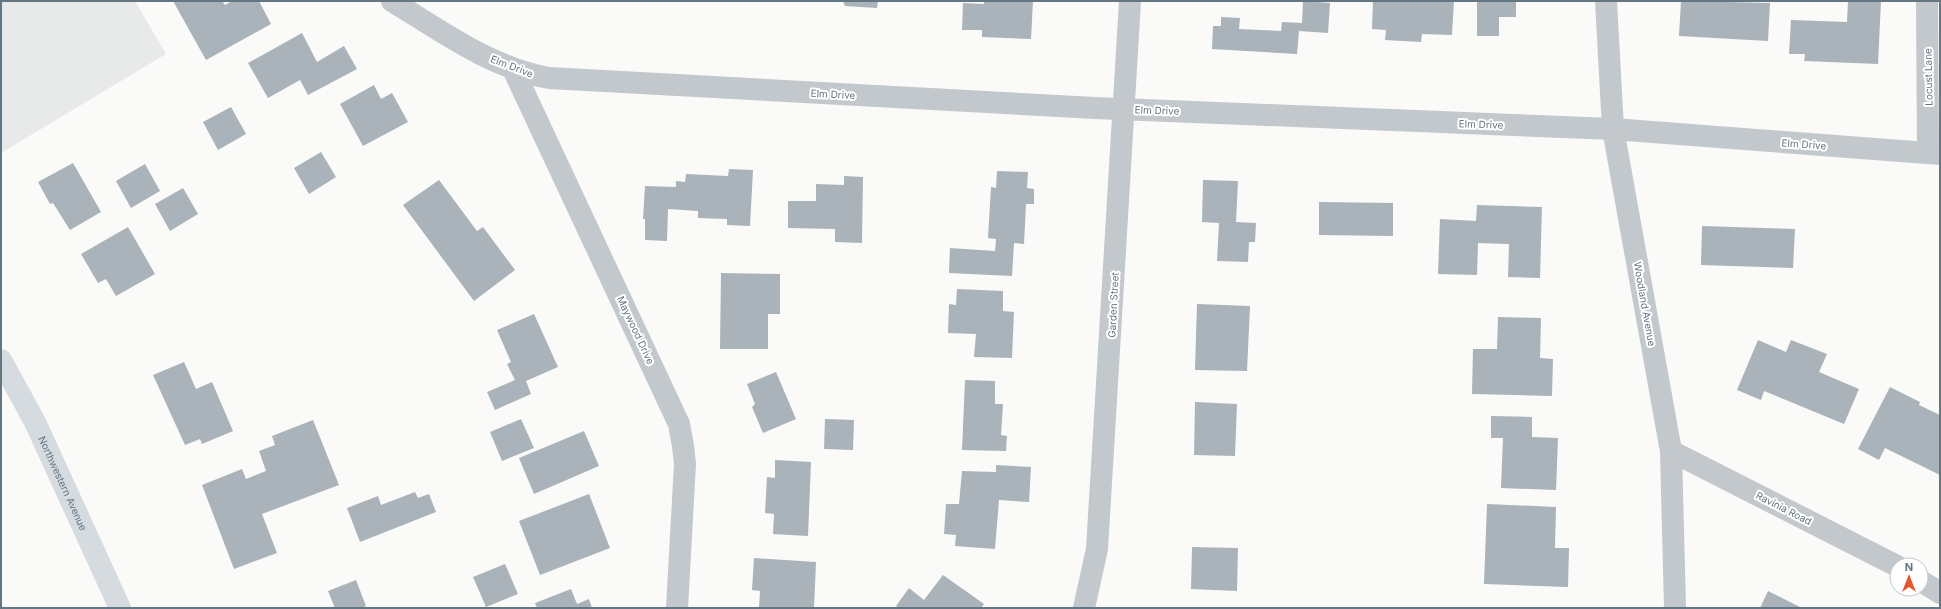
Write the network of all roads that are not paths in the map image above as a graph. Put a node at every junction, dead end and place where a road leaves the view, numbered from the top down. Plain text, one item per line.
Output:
1 (392, 1) edge
2 (1130, 1) edge
3 (1606, 1) edge
4 (1927, 1) edge
5 (513, 69) junction
6 (1124, 109) junction
7 (1613, 129) junction
8 (1934, 153) edge
9 (1, 360) edge
10 (1671, 451) junction
11 (1889, 562) edge
12 (1929, 586) edge
13 (1940, 593) edge
14 (120, 608) edge
15 (677, 608) edge
16 (1084, 608) edge
17 (1675, 608) edge

1 - 5 street, Elm Drive
2 - 6 street, Garden Street
3 - 7 street, Woodland Avenue
4 - 8 street, Locust Lane
5 - 6 street, Elm Drive
5 - 15 street, Maywood Drive
6 - 7 street, Elm Drive
6 - 16 street, Garden Street
7 - 8 street, Elm Drive
7 - 10 street, Woodland Avenue
9 - 14 main road, Northwestern Avenue
10 - 11 street, Ravinia Road
10 - 17 street, Woodland Avenue
12 - 13 street

